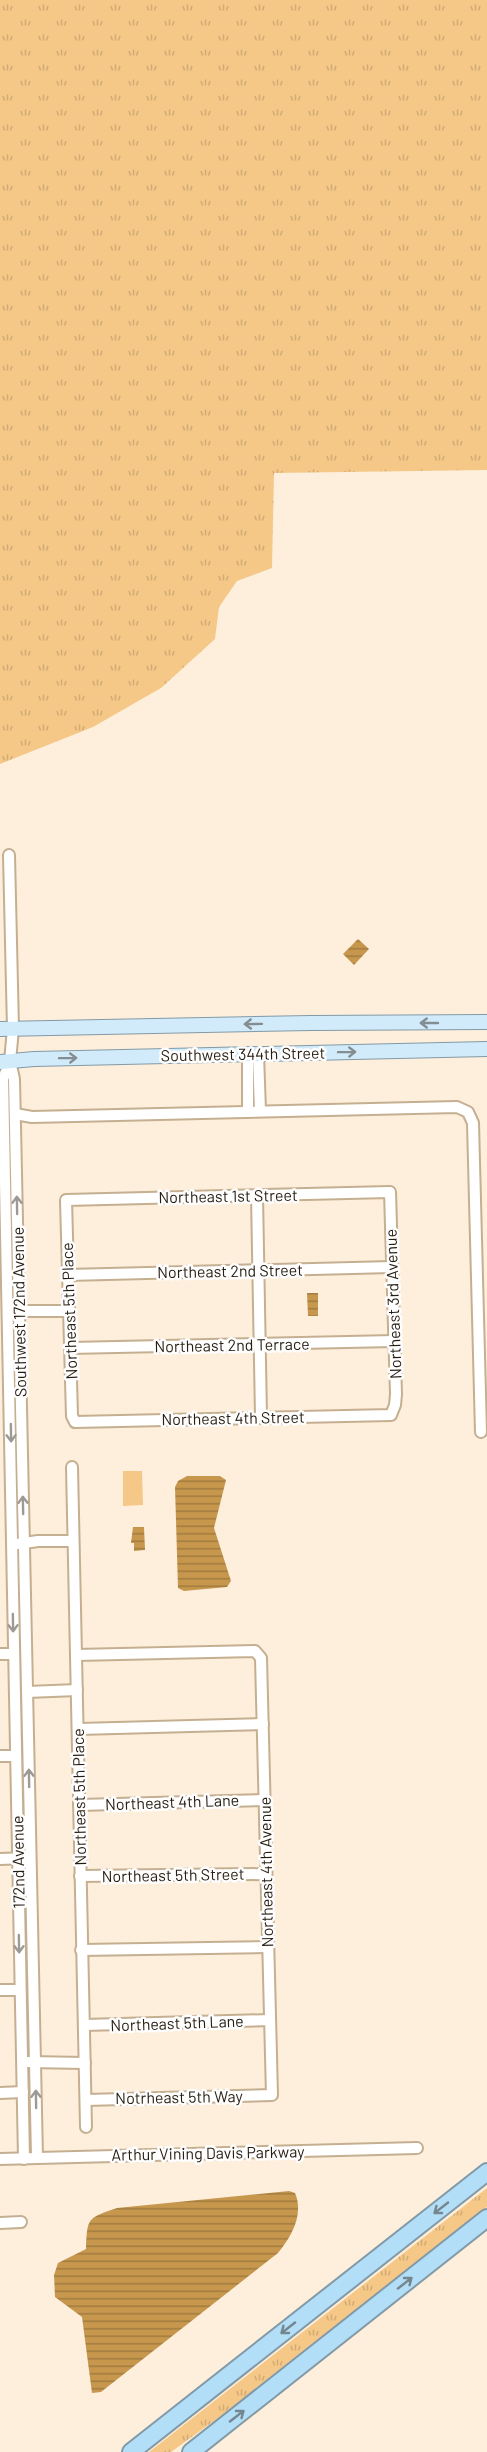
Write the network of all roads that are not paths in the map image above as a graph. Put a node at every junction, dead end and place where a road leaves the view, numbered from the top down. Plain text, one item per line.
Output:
1 (9, 855) dead end
2 (487, 1022) edge
3 (6, 1029) edge
4 (487, 1049) edge
5 (253, 1054) junction
6 (5, 1062) edge
7 (254, 1111) junction
8 (15, 1114) junction
9 (390, 1192) joint
10 (257, 1195) junction
11 (66, 1200) joint
12 (482, 1246) edge
13 (392, 1267) junction
14 (258, 1270) junction
15 (68, 1275) junction
16 (14, 1311) junction
17 (69, 1311) junction
18 (394, 1341) junction
19 (260, 1344) junction
20 (70, 1348) junction
21 (391, 1415) joint
22 (261, 1418) junction
23 (75, 1422) joint
24 (481, 1432) dead end
25 (72, 1467) dead end
26 (73, 1541) junction
27 (24, 1543) junction
28 (11, 1545) junction
29 (24, 1563) joint
30 (12, 1565) joint
31 (0, 1654) edge
32 (13, 1654) junction
33 (76, 1654) junction
34 (77, 1690) junction
35 (27, 1692) junction
36 (263, 1724) junction
37 (79, 1729) junction
38 (0, 1756) edge
39 (15, 1756) junction
40 (265, 1800) junction
41 (79, 1805) junction
42 (18, 1858) junction
43 (31, 1858) junction
44 (0, 1859) edge
45 (266, 1874) junction
46 (80, 1876) junction
47 (268, 1947) junction
48 (81, 1950) junction
49 (0, 1990) edge
50 (20, 1990) junction
51 (270, 2020) junction
52 (84, 2025) junction
53 (22, 2062) junction
54 (84, 2062) junction
55 (35, 2063) junction
56 (23, 2092) junction
57 (0, 2093) edge
58 (272, 2095) joint
59 (86, 2100) junction
60 (86, 2127) dead end
61 (417, 2148) dead end
62 (37, 2157) junction
63 (0, 2159) edge
64 (24, 2159) junction
65 (487, 2172) edge
66 (487, 2218) edge
67 (21, 2222) dead end
68 (0, 2223) edge
69 (131, 2452) edge
70 (191, 2452) edge

1 - 3 street, Southwest 172nd Avenue
2 -> 3 main road, Southwest 344th Street
3 - 6 street, Southwest 172nd Avenue
5 -> 4 main road, Southwest 344th Street
6 -> 5 main road, Southwest 344th Street
5 - 7 street
6 - 8 street, Southwest 172nd Avenue
6 - 16 street, Southwest 172nd Avenue
7 - 8 street
7 - 12 street
16 -> 8 street, Southwest 172nd Avenue
9 - 10 street, Northeast 1st Street
9 - 13 street, Northeast 3rd Avenue
10 - 11 street, Northeast 1st Street
10 - 14 street
11 - 15 street, Northeast 5th Place
12 - 24 street
13 - 14 street, Northeast 2nd Street
13 - 18 street, Northeast 3rd Avenue
14 - 15 street, Northeast 2nd Street
14 - 19 street
15 - 17 street, Northeast 5th Place
16 - 17 street
27 -> 16 street, Southwest 172nd Avenue
16 -> 28 street, Southwest 172nd Avenue
17 - 20 street, Northeast 5th Place
18 - 19 street, Northeast 2nd Terrace
18 - 21 street, Northeast 3rd Avenue
19 - 20 street, Northeast 2nd Terrace
19 - 22 street
20 - 23 street, Northeast 5th Place
21 - 22 street, Northeast 4th Street
22 - 23 street, Northeast 4th Street
25 - 26 street, Northeast 5th Place
26 - 27 street
26 - 33 street, Northeast 5th Place
27 - 28 street
27 - 29 street, Southwest 172nd Avenue
28 - 30 street, Southwest 172nd Avenue
29 - 35 street, 172nd Avenue
30 -> 32 street, 172nd Avenue
31 - 32 street
32 - 39 street, 172nd Avenue
33 - 34 street, Northeast 5th Place
33 - 36 street, Northeast 4th Avenue
34 - 35 street
34 - 37 street, Northeast 5th Place
43 -> 35 street, 172nd Avenue
36 - 37 street
36 - 40 street, Northeast 4th Avenue
37 - 41 street, Northeast 5th Place
38 - 39 street
39 - 42 street, 172nd Avenue
40 - 41 street, Northeast 4th Lane
40 - 45 street, Northeast 4th Avenue
41 - 46 street, Northeast 5th Place
42 - 43 street
42 - 44 street
42 -> 50 street, 172nd Avenue
43 - 55 street, 172nd Avenue
45 - 46 street, Northeast 5th Street
45 - 47 street, Northeast 4th Avenue
46 - 48 street, Northeast 5th Place
47 - 48 street
47 - 51 street, Northeast 4th Avenue
48 - 52 street, Northeast 5th Place
49 - 50 street
50 - 53 street, 172nd Avenue
51 - 52 street, Northeast 5th Lane
51 - 58 street, Northeast 4th Avenue
52 - 54 street, Northeast 5th Place
53 - 55 street
53 - 56 street, 172nd Avenue
54 - 55 street
54 - 59 street, Northeast 5th Place
62 -> 55 street, 172nd Avenue
56 - 57 street
56 - 64 street, 172nd Avenue
58 - 59 street, Notrheast 5th Way
59 - 60 street, Northeast 5th Place
61 - 62 street, Arthur Vining Davis Parkway
62 - 64 street, Arthur Vining Davis Parkway
63 - 64 street, Arthur Vining Davis Parkway
65 -> 69 highway
70 -> 66 highway
67 - 68 street

